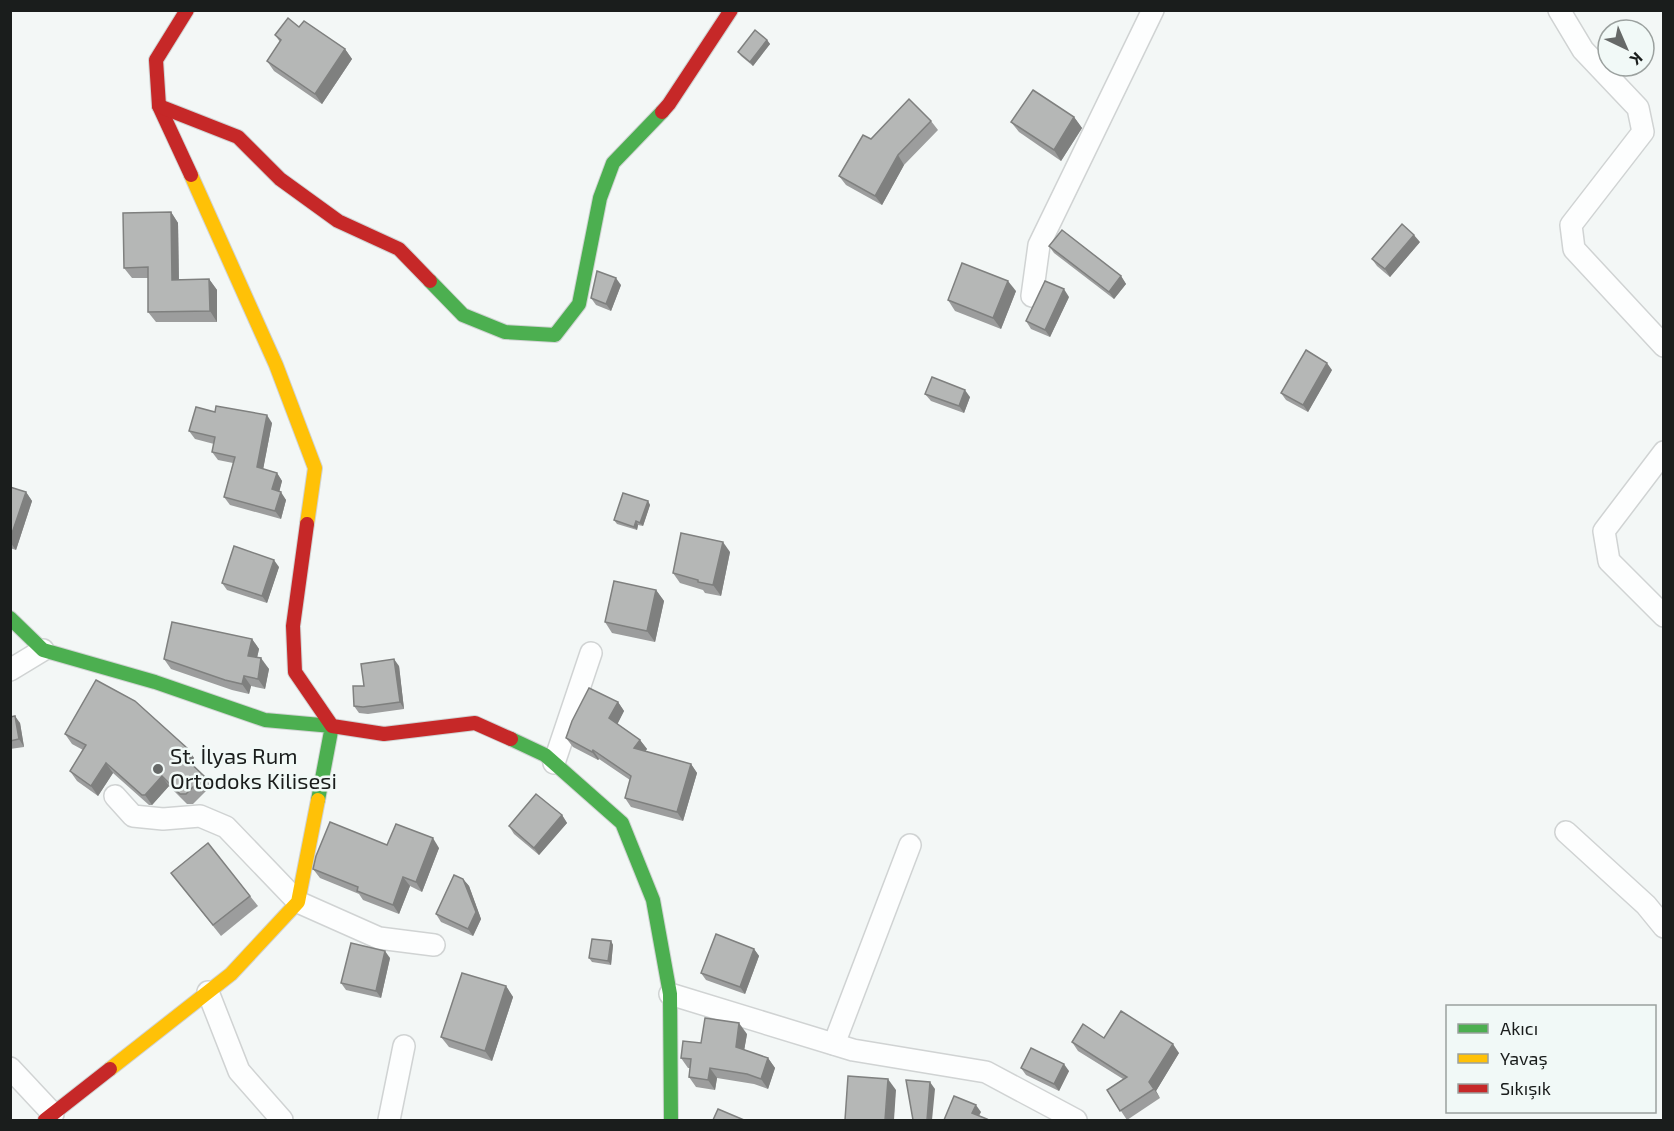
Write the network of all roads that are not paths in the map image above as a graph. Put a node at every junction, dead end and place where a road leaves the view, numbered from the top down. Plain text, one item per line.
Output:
1 (187, 10) edge
2 (731, 10) edge
3 (1154, 10) edge
4 (1559, 10) edge
5 (159, 106) junction
6 (1032, 296) dead end
7 (1664, 346) edge
8 (1664, 452) edge
9 (1664, 616) edge
10 (10, 618) edge
11 (43, 650) junction
12 (591, 652) dead end
13 (10, 670) edge
14 (332, 726) junction
15 (554, 763) junction
16 (115, 796) dead end
17 (1566, 832) dead end
18 (910, 844) dead end
19 (298, 902) junction
20 (1664, 927) edge
21 (434, 945) dead end
22 (208, 992) junction
23 (670, 994) junction
24 (834, 1044) junction
25 (404, 1046) dead end
26 (10, 1068) edge
27 (49, 1117) edge
28 (282, 1120) edge
29 (389, 1120) edge
30 (670, 1120) edge
31 (1076, 1120) edge

1 - 5 street
2 - 5 street
3 - 6 street
4 - 7 street
5 - 14 street
8 - 9 street
10 - 11 street
11 - 13 street
11 - 14 street
12 - 15 street
14 - 15 street
14 - 19 street
15 - 23 street
16 - 19 street
17 - 20 street
18 - 24 street
19 - 21 street
19 - 22 street
22 - 27 street
22 - 28 street
23 - 24 street
23 - 30 street
24 - 31 street
25 - 29 street
26 - 27 street

